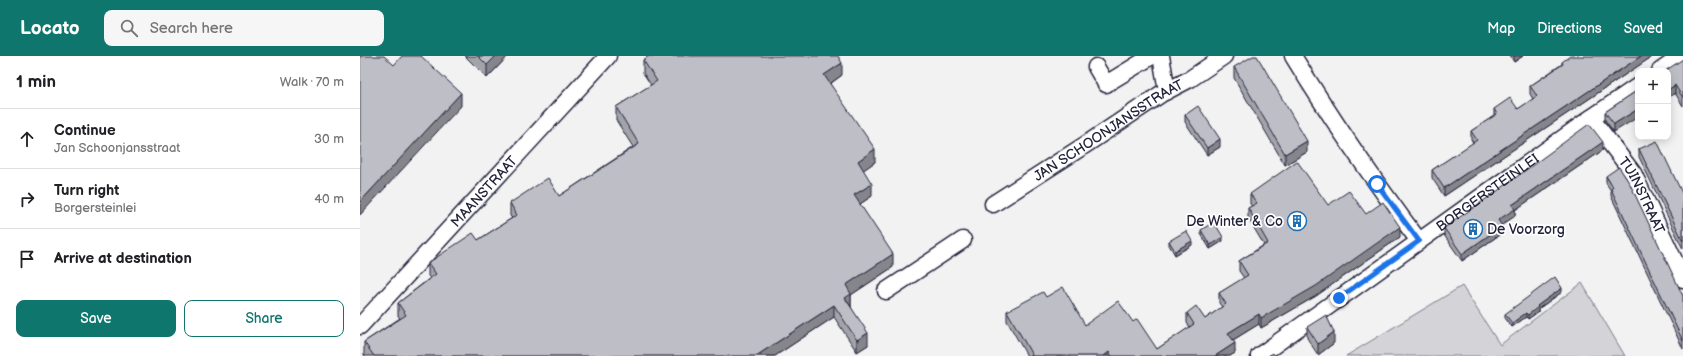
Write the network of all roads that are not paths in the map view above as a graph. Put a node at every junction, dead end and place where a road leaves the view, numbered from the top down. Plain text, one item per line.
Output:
1 (608, 56) edge
2 (1152, 56) edge
3 (1161, 56) edge
4 (1224, 56) edge
5 (1293, 56) edge
6 (1682, 56) edge
7 (1096, 67) dead end
8 (1664, 68) edge
9 (1635, 88) edge
10 (1167, 91) junction
11 (1591, 118) junction
12 (993, 204) dead end
13 (963, 240) dead end
14 (1419, 241) junction
15 (1683, 279) edge
16 (886, 291) dead end
17 (360, 326) edge
18 (1259, 356) edge

1 - 17 street, MAANSTRAAT
2 - 7 street
3 - 10 street
4 - 10 street, JAN SCHOONJANSSTRAAT
5 - 14 street
6 - 8 street
9 - 11 street, BORGERSTEINLEI
10 - 12 street, JAN SCHOONJANSSTRAAT
11 - 14 street, BORGERSTEINLEI
11 - 15 street, TUINSTRAAT
13 - 16 street
14 - 18 street, BORGERSTEINLEI

